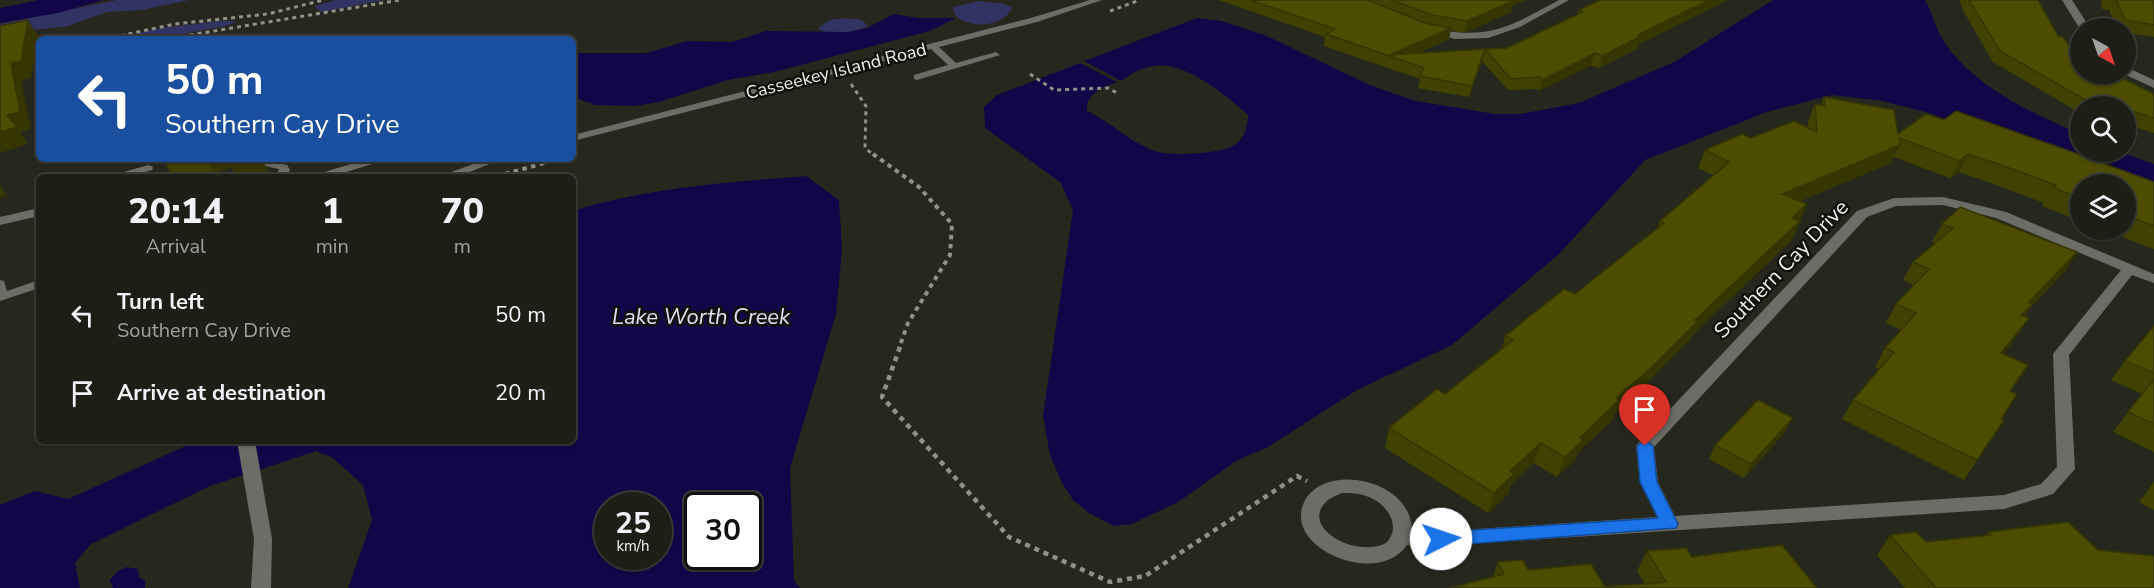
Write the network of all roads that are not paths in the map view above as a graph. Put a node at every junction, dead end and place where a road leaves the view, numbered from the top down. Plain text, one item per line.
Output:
1 (1098, 0) edge
2 (1565, 0) edge
3 (2067, 0) edge
4 (2079, 18) edge
5 (1428, 30) edge
6 (933, 46) junction
7 (996, 55) dead end
8 (955, 67) junction
9 (2136, 75) edge
10 (917, 77) dead end
11 (2154, 85) edge
12 (576, 137) edge
13 (368, 162) edge
14 (489, 162) edge
15 (264, 163) dead end
16 (148, 168) dead end
17 (128, 174) edge
18 (283, 174) edge
19 (329, 174) edge
20 (455, 174) edge
21 (36, 213) edge
22 (0, 221) edge
23 (2129, 270) junction
24 (2154, 279) edge
25 (36, 285) edge
26 (1, 292) edge
27 (246, 444) edge
28 (1670, 524) junction
29 (1403, 536) junction
30 (261, 588) edge

1 - 6 lane, Casseekey Island Road
2 - 5 lane
3 - 4 street
6 - 8 lane
6 - 12 lane, Casseekey Island Road
7 - 8 lane
8 - 10 lane
9 - 11 street
13 - 19 lane
14 - 20 lane
15 - 18 lane
16 - 17 lane
21 - 22 street
23 - 24 street, Southern Cay Drive
23 - 28 street
23 - 28 street, Southern Cay Drive
25 - 26 lane
27 - 30 street
28 - 29 street
29 - 29 street

